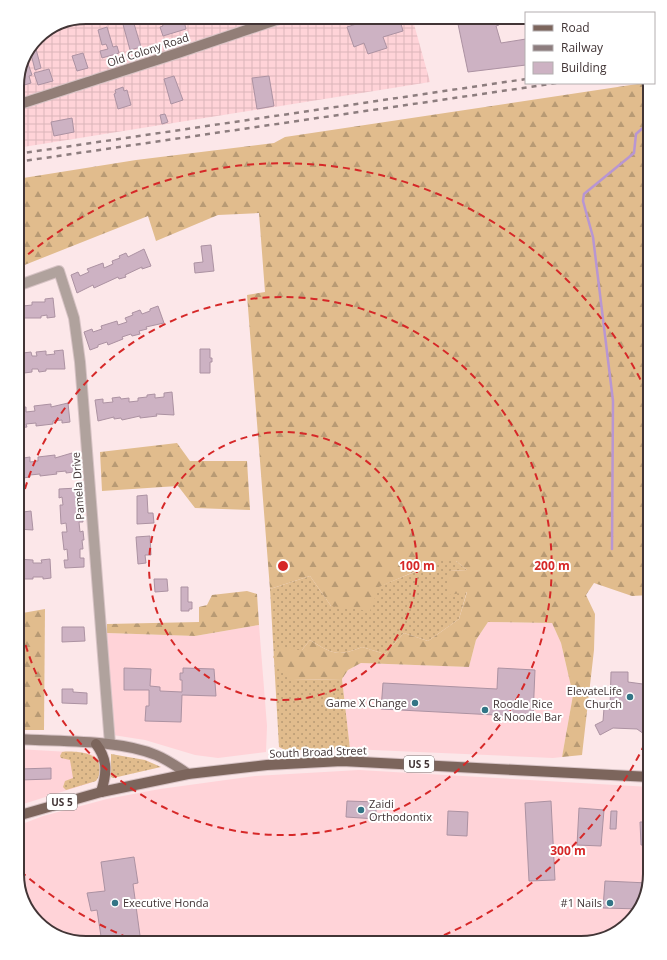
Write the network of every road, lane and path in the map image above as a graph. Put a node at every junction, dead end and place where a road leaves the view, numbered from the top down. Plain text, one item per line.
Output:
1 (264, 24) edge
2 (24, 103) edge
3 (24, 284) edge
4 (24, 740) edge
5 (96, 744) junction
6 (110, 744) junction
7 (188, 774) junction
8 (643, 777) edge
9 (100, 792) junction
10 (24, 814) edge

1 - 2 main road, Old Colony Road
3 - 6 street, Pamela Drive
4 - 5 main road
5 - 6 main road
5 - 9 main road
6 - 7 main road
7 - 8 main road, South Broad Street / US 5
7 - 9 main road, US 5
9 - 10 main road, US 5

